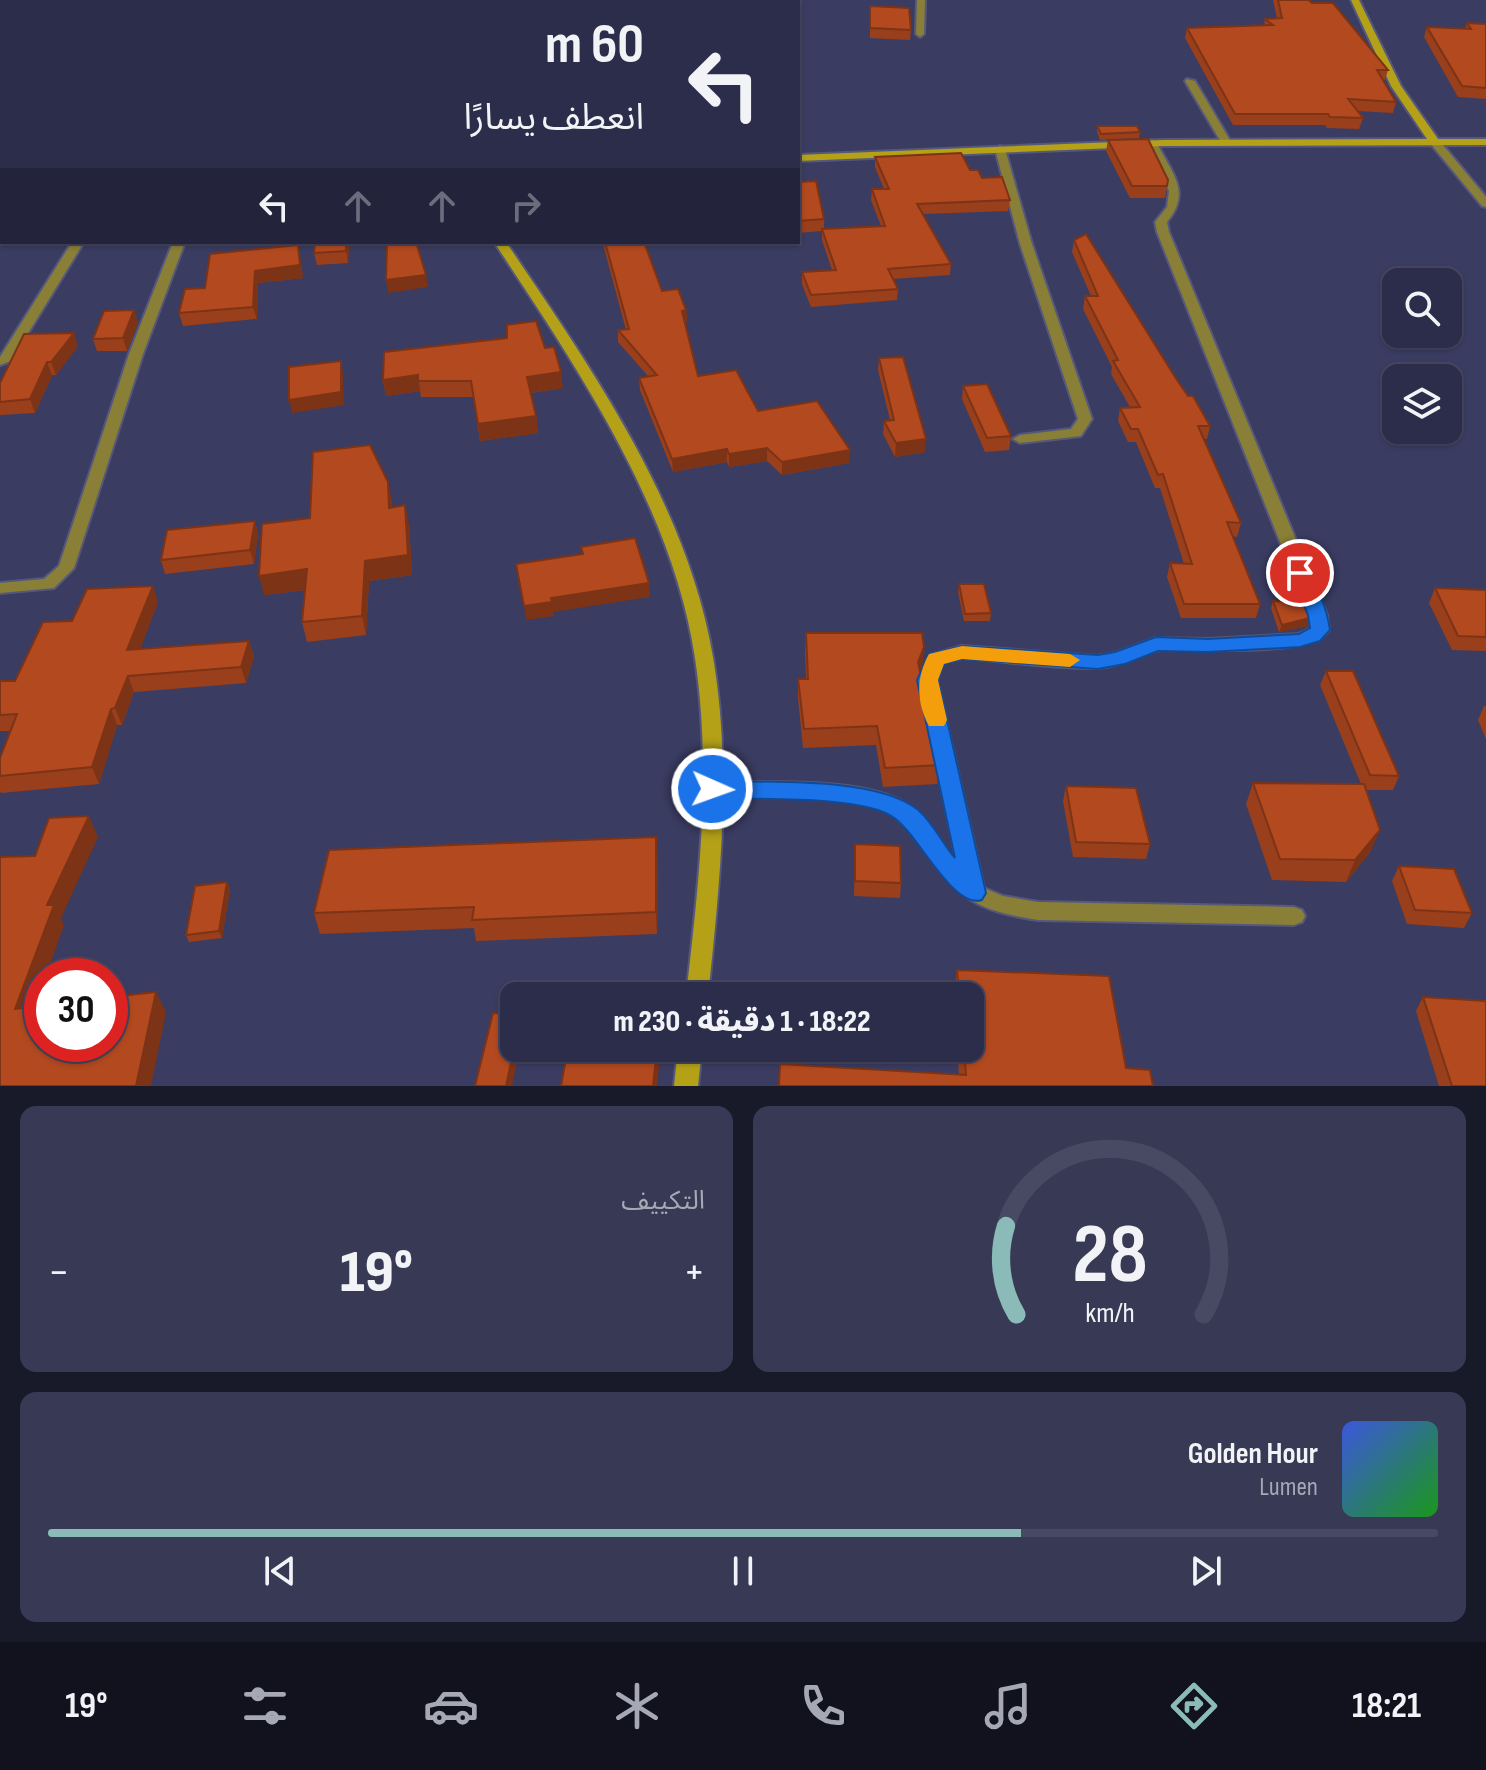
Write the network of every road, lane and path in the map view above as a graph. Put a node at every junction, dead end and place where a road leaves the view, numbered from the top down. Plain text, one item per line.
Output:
1 (921, 0) edge
2 (1355, 0) edge
3 (920, 34) dead end
4 (1190, 81) dead end
5 (1434, 141) junction
6 (1226, 142) junction
7 (1486, 142) edge
8 (1152, 143) junction
9 (1000, 149) junction
10 (800, 158) edge
11 (1486, 204) edge
12 (77, 244) edge
13 (178, 244) edge
14 (501, 244) edge
15 (1, 363) edge
16 (1020, 439) dead end
17 (0, 588) edge
18 (712, 789) junction
19 (974, 893) junction
20 (1294, 916) dead end
21 (698, 982) edge
22 (689, 1062) edge
23 (686, 1086) edge

1 - 3 street
2 - 5 street
4 - 6 street
5 - 6 street
5 - 7 street
5 - 11 street
6 - 8 street
8 - 9 street
8 - 19 street
9 - 10 street
9 - 16 street
12 - 15 street
13 - 17 street
14 - 18 street
18 - 19 street
18 - 21 street
19 - 20 street
22 - 23 street

